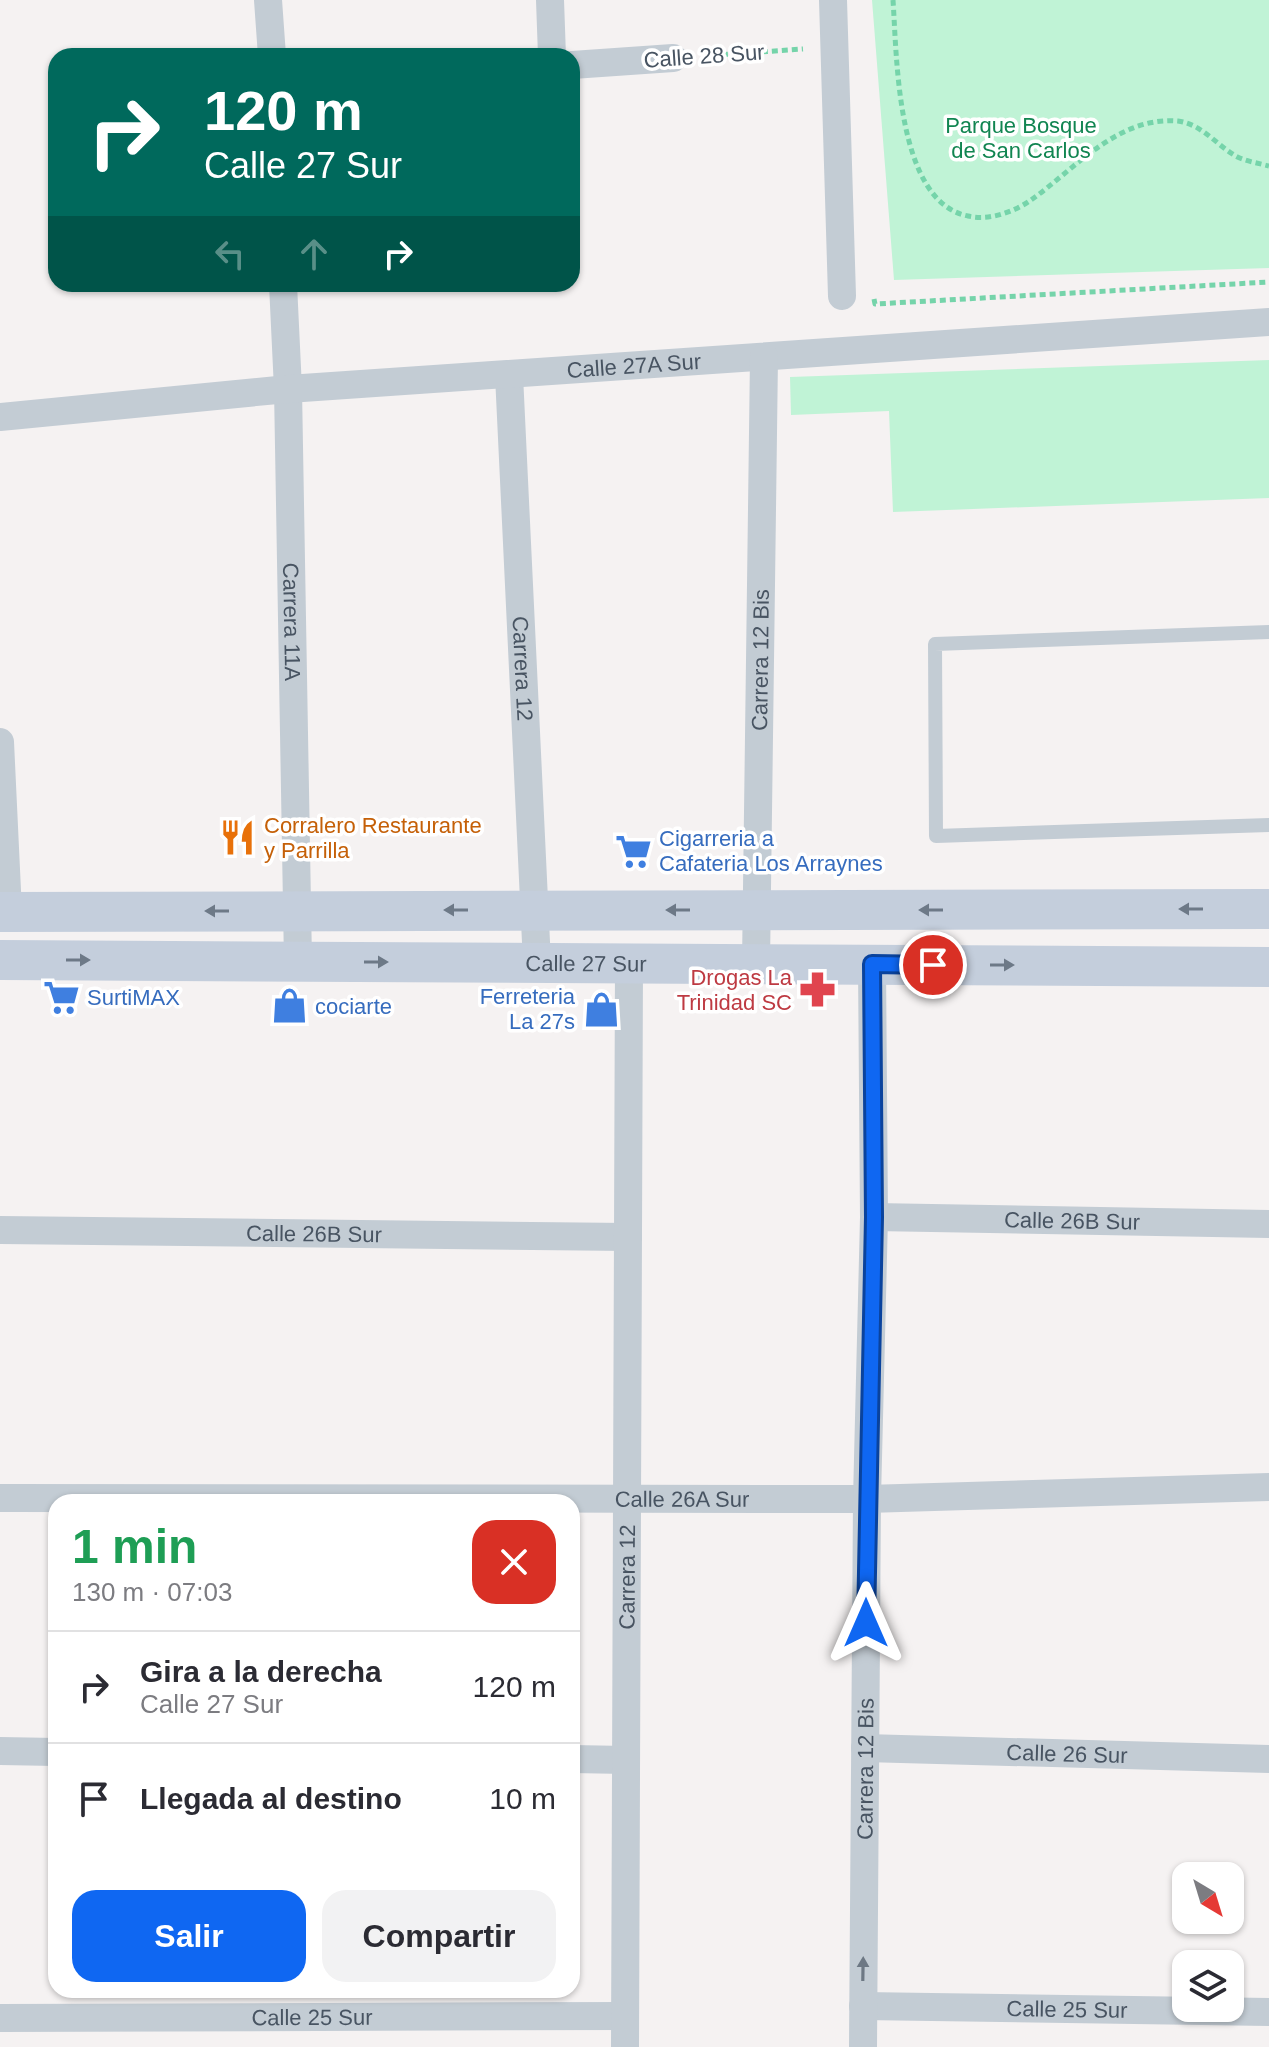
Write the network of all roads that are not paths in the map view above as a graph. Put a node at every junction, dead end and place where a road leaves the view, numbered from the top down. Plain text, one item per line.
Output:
1 (268, 0) edge
2 (550, 0) edge
3 (833, 0) edge
4 (271, 48) edge
5 (552, 48) edge
6 (673, 58) road end
7 (580, 64) edge
8 (283, 292) edge
9 (842, 296) dead end
10 (1269, 322) edge
11 (764, 357) junction
12 (509, 375) junction
13 (288, 389) junction
14 (0, 417) edge
15 (1269, 632) edge
16 (0, 742) edge
17 (1269, 825) edge
18 (1269, 909) edge
19 (295, 910) junction
20 (534, 910) junction
21 (756, 910) junction
22 (4, 912) edge
23 (0, 960) edge
24 (298, 962) junction
25 (537, 963) junction
26 (629, 963) junction
27 (756, 964) junction
28 (872, 964) junction
29 (1269, 967) edge
30 (874, 1217) junction
31 (1269, 1224) edge
32 (0, 1230) edge
33 (628, 1237) junction
34 (1269, 1487) edge
35 (0, 1498) edge
36 (48, 1498) edge
37 (580, 1498) edge
38 (627, 1498) junction
39 (867, 1499) junction
40 (865, 1748) junction
41 (0, 1751) edge
42 (48, 1752) edge
43 (580, 1759) edge
44 (1269, 1759) edge
45 (626, 1760) junction
46 (863, 2006) junction
47 (1269, 2012) edge
48 (625, 2016) junction
49 (0, 2018) edge
50 (625, 2047) edge
51 (863, 2047) edge

1 - 4 street
2 - 5 street
3 - 9 street
6 - 7 street, Calle 28 Sur
8 - 13 street, Carrera 11A
10 - 11 street, Calle 27A Sur
11 - 12 street, Calle 27A Sur
11 - 21 street, Carrera 12 Bis
12 - 13 street, Calle 27A Sur
12 - 20 street, Carrera 12
13 - 14 street, Calle 27A Sur
13 - 19 street, Carrera 11A
15 - 17 lane
16 - 22 street
18 -> 21 main road
20 -> 19 main road
19 -> 22 main road
19 - 24 street, Carrera 11A
21 -> 20 main road
20 - 25 street, Carrera 12
21 - 27 street, Carrera 12 Bis
23 -> 24 main road, Calle 27 Sur
24 -> 25 main road, Calle 27 Sur
25 - 26 main road, Calle 27 Sur
26 - 27 main road, Calle 27 Sur
26 - 33 street, Carrera 12
27 - 28 main road, Calle 27 Sur
28 -> 29 main road, Calle 27 Sur
28 - 30 street, Carrera 12 Bis
30 - 31 street, Calle 26B Sur
30 - 39 street, Carrera 12 Bis
32 - 33 street, Calle 26B Sur
33 - 38 street, Carrera 12
34 - 39 street, Calle 26A Sur
35 - 36 street, Calle 26A Sur
37 - 38 street, Calle 26A Sur
38 - 39 street, Calle 26A Sur
38 - 45 street, Carrera 12
39 - 40 street, Carrera 12 Bis
40 - 44 street, Calle 26 Sur
46 -> 40 street, Carrera 12 Bis
41 - 42 street
43 - 45 street
45 - 48 street, Carrera 12
46 - 47 street, Calle 25 Sur
46 - 51 street, Carrera 12 Bis
48 - 49 street, Calle 25 Sur
48 - 50 street, Carrera 12

